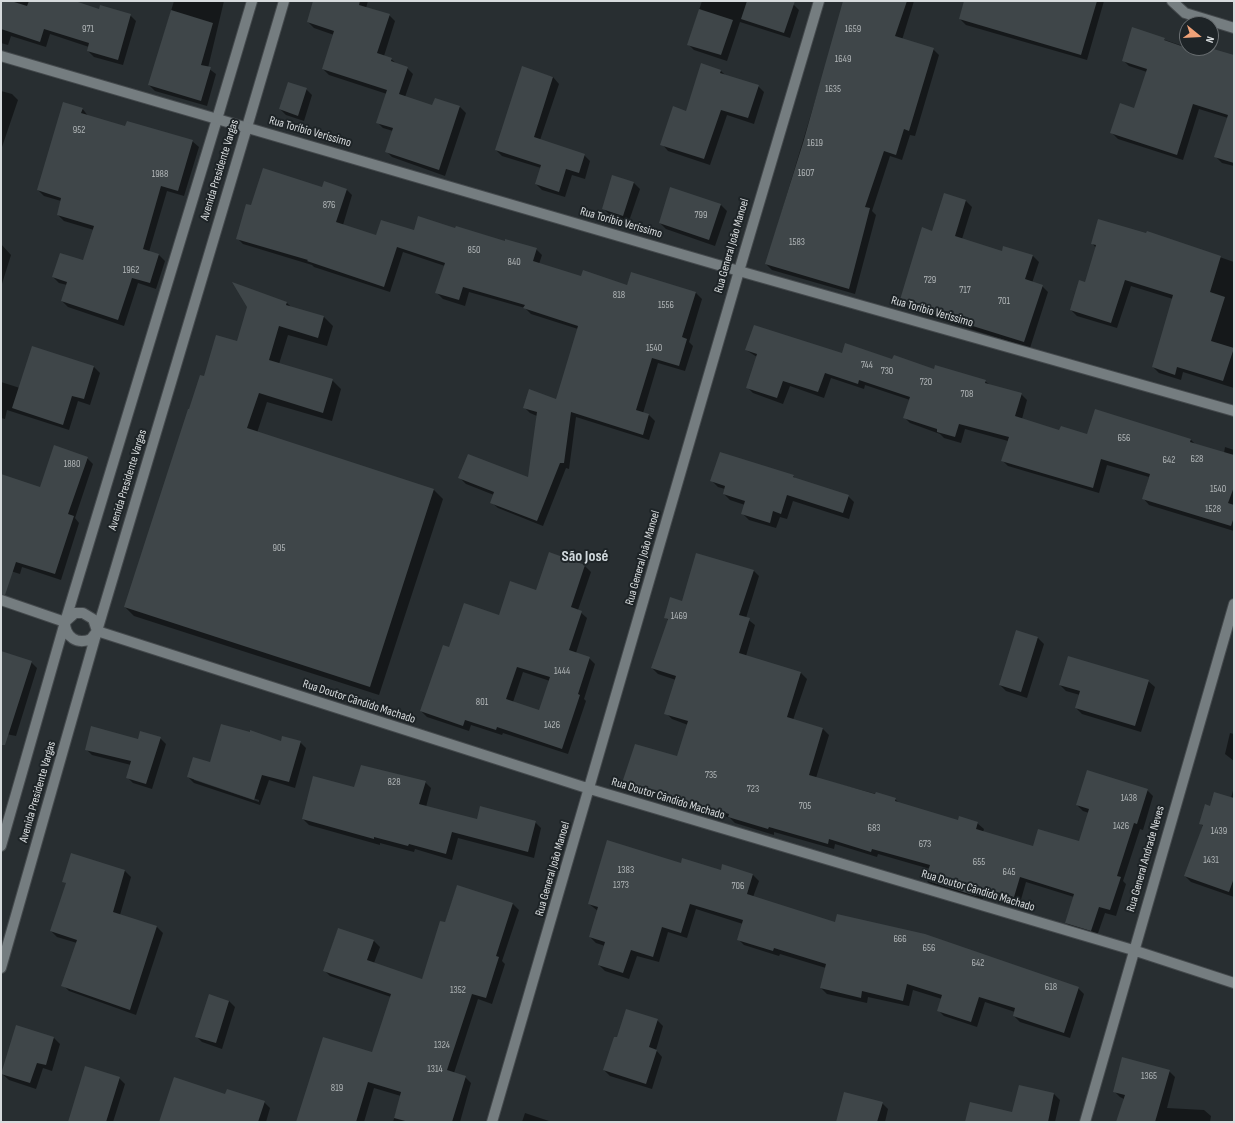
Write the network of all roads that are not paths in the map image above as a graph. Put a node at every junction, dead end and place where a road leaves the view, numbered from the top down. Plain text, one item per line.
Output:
1 (252, 1) edge
2 (284, 1) edge
3 (819, 1) edge
4 (1172, 1) edge
5 (1234, 28) edge
6 (1, 56) edge
7 (217, 119) junction
8 (247, 127) junction
9 (738, 271) junction
10 (1234, 411) edge
11 (1, 600) edge
12 (1234, 604) edge
13 (65, 622) junction
14 (96, 631) junction
15 (590, 789) junction
16 (1, 846) edge
17 (1133, 950) junction
18 (1, 968) edge
19 (1234, 983) edge
20 (492, 1122) edge
21 (1085, 1122) edge

1 - 7 street, Avenida Presidente Vargas
2 - 8 street, Avenida Presidente Vargas
3 - 9 street, Rua General João Manoel
4 - 5 street
6 - 7 street, Rua Toríbio Veríssimo
7 - 8 street, Rua Toríbio Veríssimo
7 - 13 street, Avenida Presidente Vargas
8 - 9 street, Rua Toríbio Veríssimo
8 - 14 street, Avenida Presidente Vargas
9 - 10 street, Rua Toríbio Veríssimo
9 - 15 street, Rua General João Manoel
11 - 13 street
12 - 17 street, Rua General Andrade Neves
13 - 14 street
13 - 14 street
13 - 16 street, Avenida Presidente Vargas
14 - 15 street, Rua Doutor Cândido Machado
14 - 18 street, Avenida Presidente Vargas
15 - 17 street, Rua Doutor Cândido Machado
15 - 20 street, Rua General João Manoel
17 - 19 street, Rua Doutor Cândido Machado
17 - 21 street, Rua General Andrade Neves

